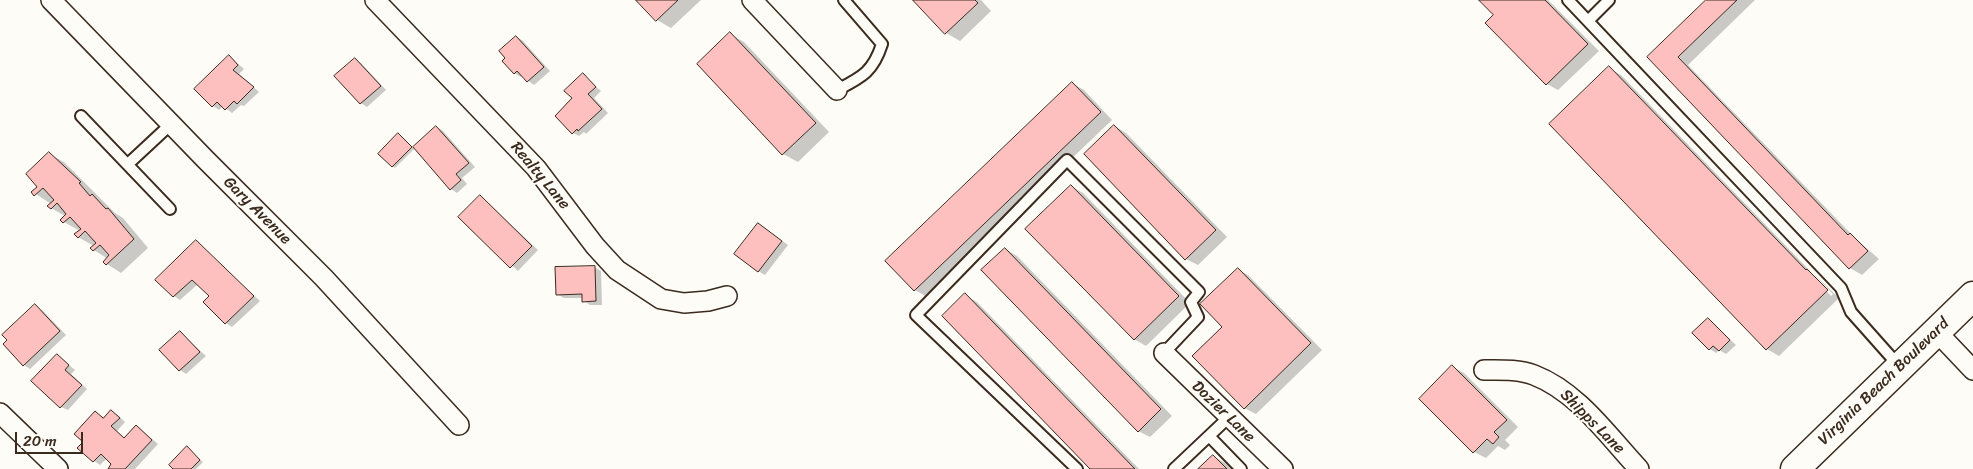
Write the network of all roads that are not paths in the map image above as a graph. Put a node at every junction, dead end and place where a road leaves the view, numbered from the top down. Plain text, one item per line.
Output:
1 (51, 0) edge
2 (375, 0) edge
3 (752, 0) edge
4 (844, 0) edge
5 (1568, 0) edge
6 (1609, 0) edge
7 (1588, 21) junction
8 (837, 90) joint
9 (81, 116) dead end
10 (171, 124) junction
11 (128, 164) junction
12 (170, 209) dead end
13 (727, 296) dead end
14 (1973, 296) edge
15 (1936, 331) junction
16 (1164, 353) joint
17 (1900, 366) junction
18 (1484, 370) dead end
19 (1973, 370) edge
20 (0, 413) edge
21 (1229, 417) junction
22 (459, 425) dead end
23 (1209, 436) junction
24 (58, 469) edge
25 (1077, 469) edge
26 (1174, 469) edge
27 (1241, 469) edge
28 (1283, 469) edge
29 (1639, 469) edge
30 (1794, 469) edge

1 - 10 street, Gary Avenue
2 - 13 street, Realty Lane
3 - 8 street
4 - 8 lane
5 - 7 lane
6 - 7 lane
7 - 17 lane
9 - 11 lane
10 - 11 lane
10 - 22 street, Gary Avenue
11 - 12 lane
14 - 15 main road, Virginia Beach Boulevard
15 - 17 main road, Virginia Beach Boulevard
15 - 19 street
16 - 21 street, Dozier Lane
16 - 25 lane
17 - 30 main road, Virginia Beach Boulevard
18 - 29 street, Shipps Lane
20 - 24 street
21 - 23 lane
21 - 28 street, Dozier Lane
23 - 26 lane
23 - 27 lane

